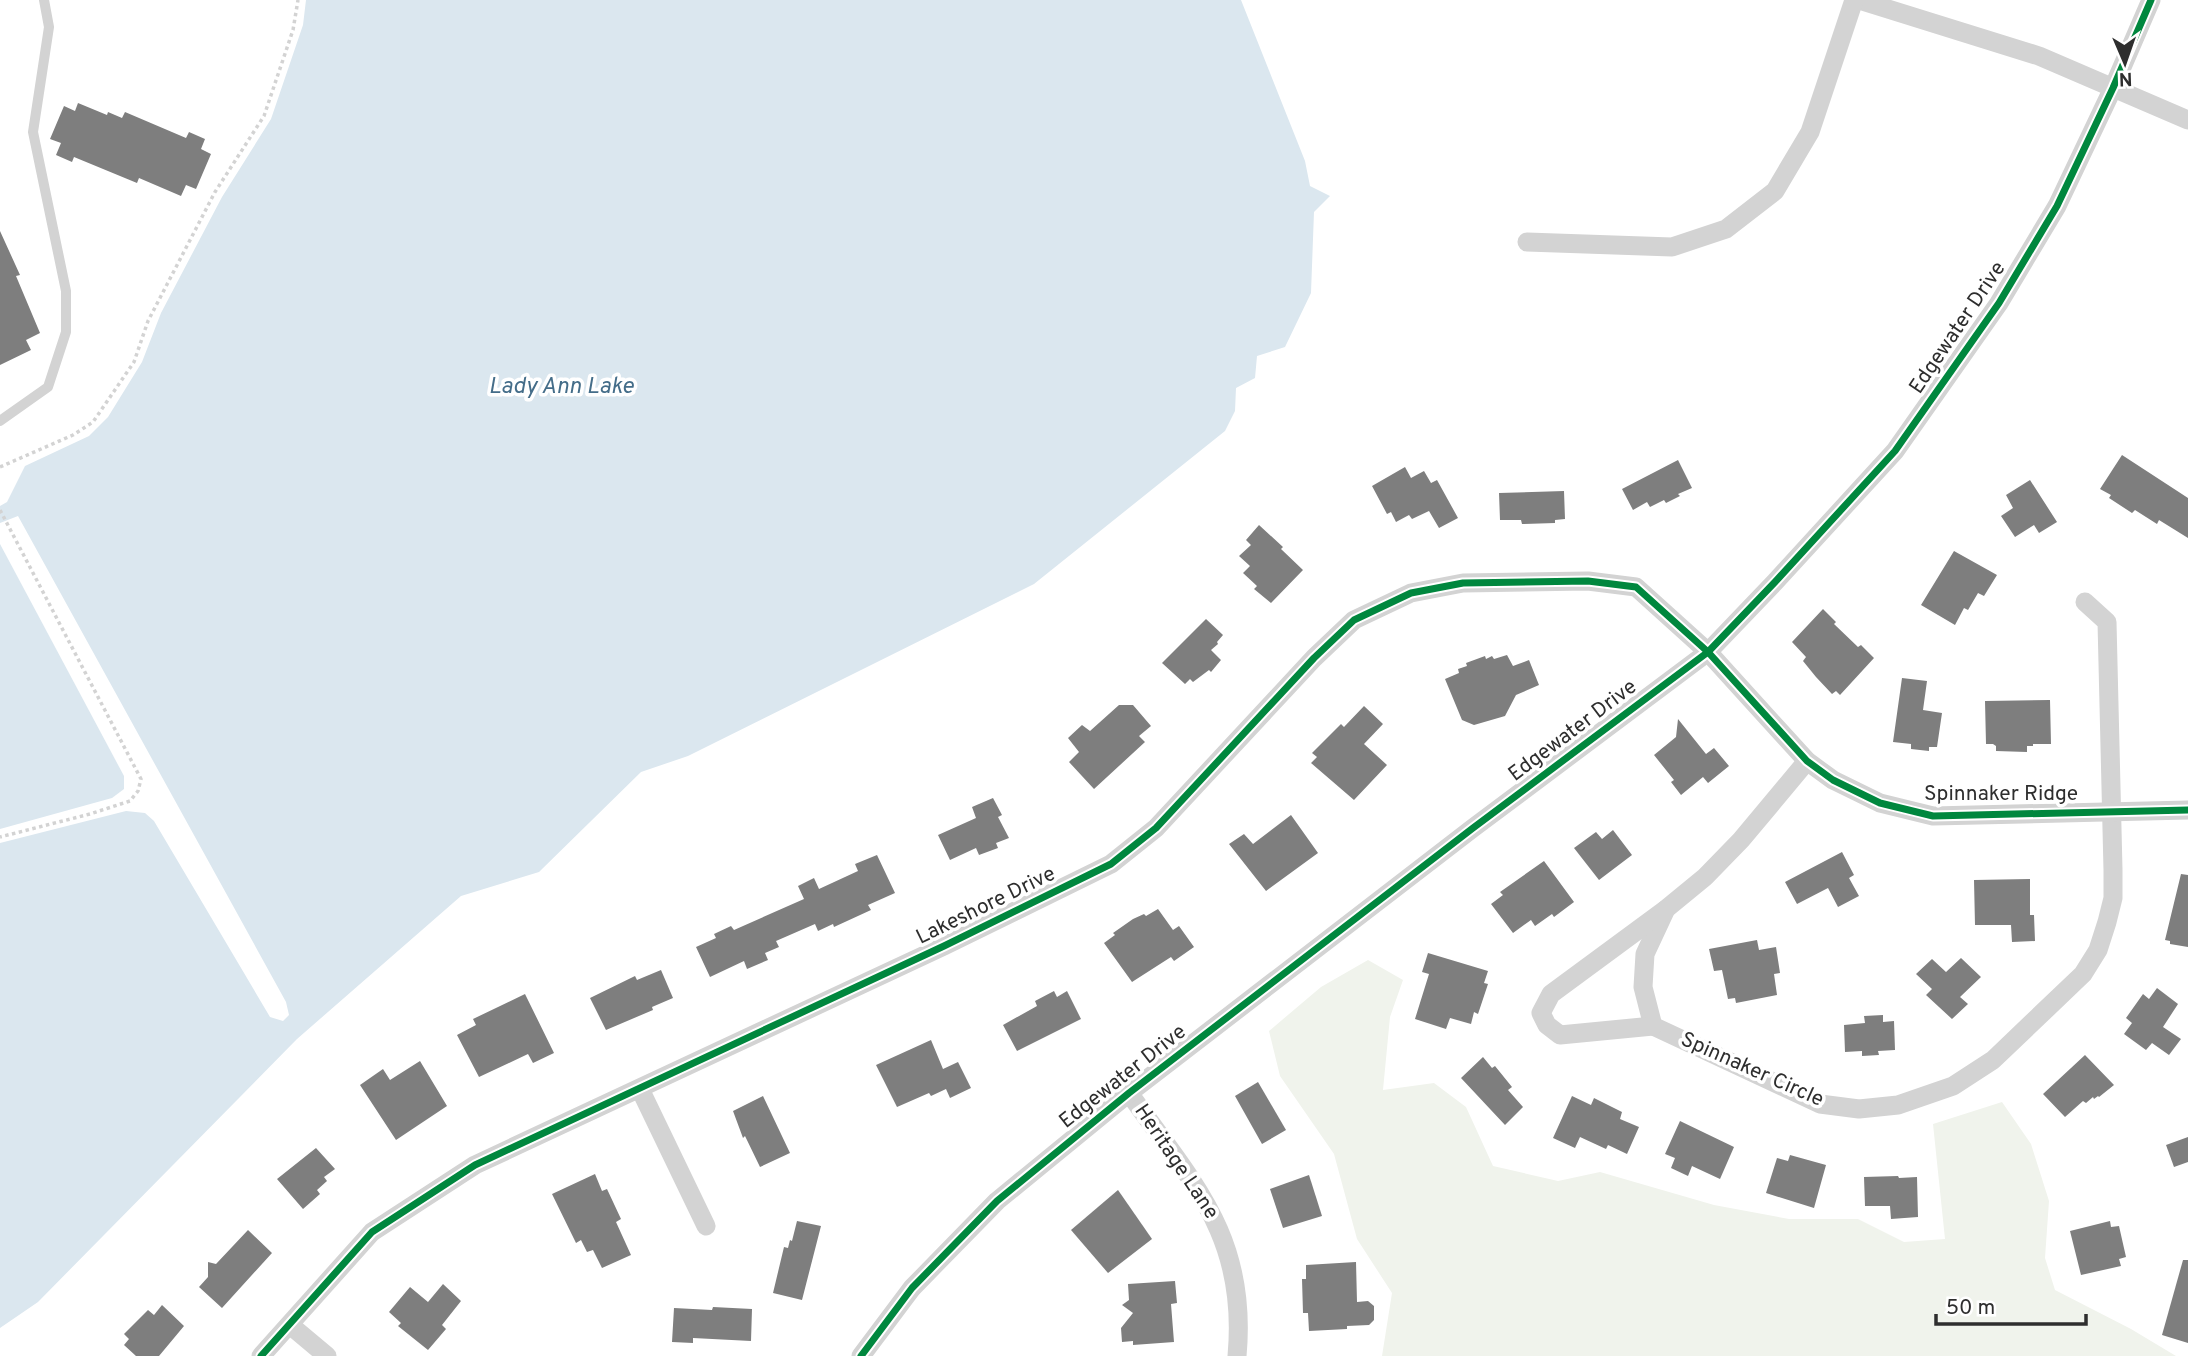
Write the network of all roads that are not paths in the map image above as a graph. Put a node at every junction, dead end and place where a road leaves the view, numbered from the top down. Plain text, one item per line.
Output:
1 (44, 0) edge
2 (1856, 0) edge
3 (2151, 0) edge
4 (2113, 88) junction
5 (2188, 120) edge
6 (1527, 242) dead end
7 (0, 421) edge
8 (2085, 602) dead end
9 (1707, 652) junction
10 (1807, 761) junction
11 (2188, 810) edge
12 (2110, 811) junction
13 (1666, 909) junction
14 (1653, 1026) junction
15 (640, 1090) junction
16 (1129, 1093) junction
17 (706, 1226) dead end
18 (290, 1325) junction
19 (261, 1356) edge
20 (327, 1356) edge
21 (861, 1356) edge
22 (1237, 1356) edge

1 - 7 lane
2 - 4 street
2 - 6 street
3 - 4 street, Edgewater Drive
4 - 5 street
4 - 9 street, Edgewater Drive
8 - 12 street, Spinnaker Circle
9 - 10 street, Spinnaker Ridge
9 - 15 street, Lakeshore Drive
9 - 16 street, Edgewater Drive
10 - 12 street, Spinnaker Ridge
10 - 13 street, Spinnaker Circle
11 - 12 street, Spinnaker Ridge
12 - 14 street, Spinnaker Circle
13 - 14 street, Spinnaker Circle
13 - 14 street
15 - 17 street
15 - 18 street, Lakeshore Drive
16 - 21 street, Edgewater Drive
16 - 22 street, Heritage Lane
18 - 19 street, Lakeshore Drive
18 - 20 street

